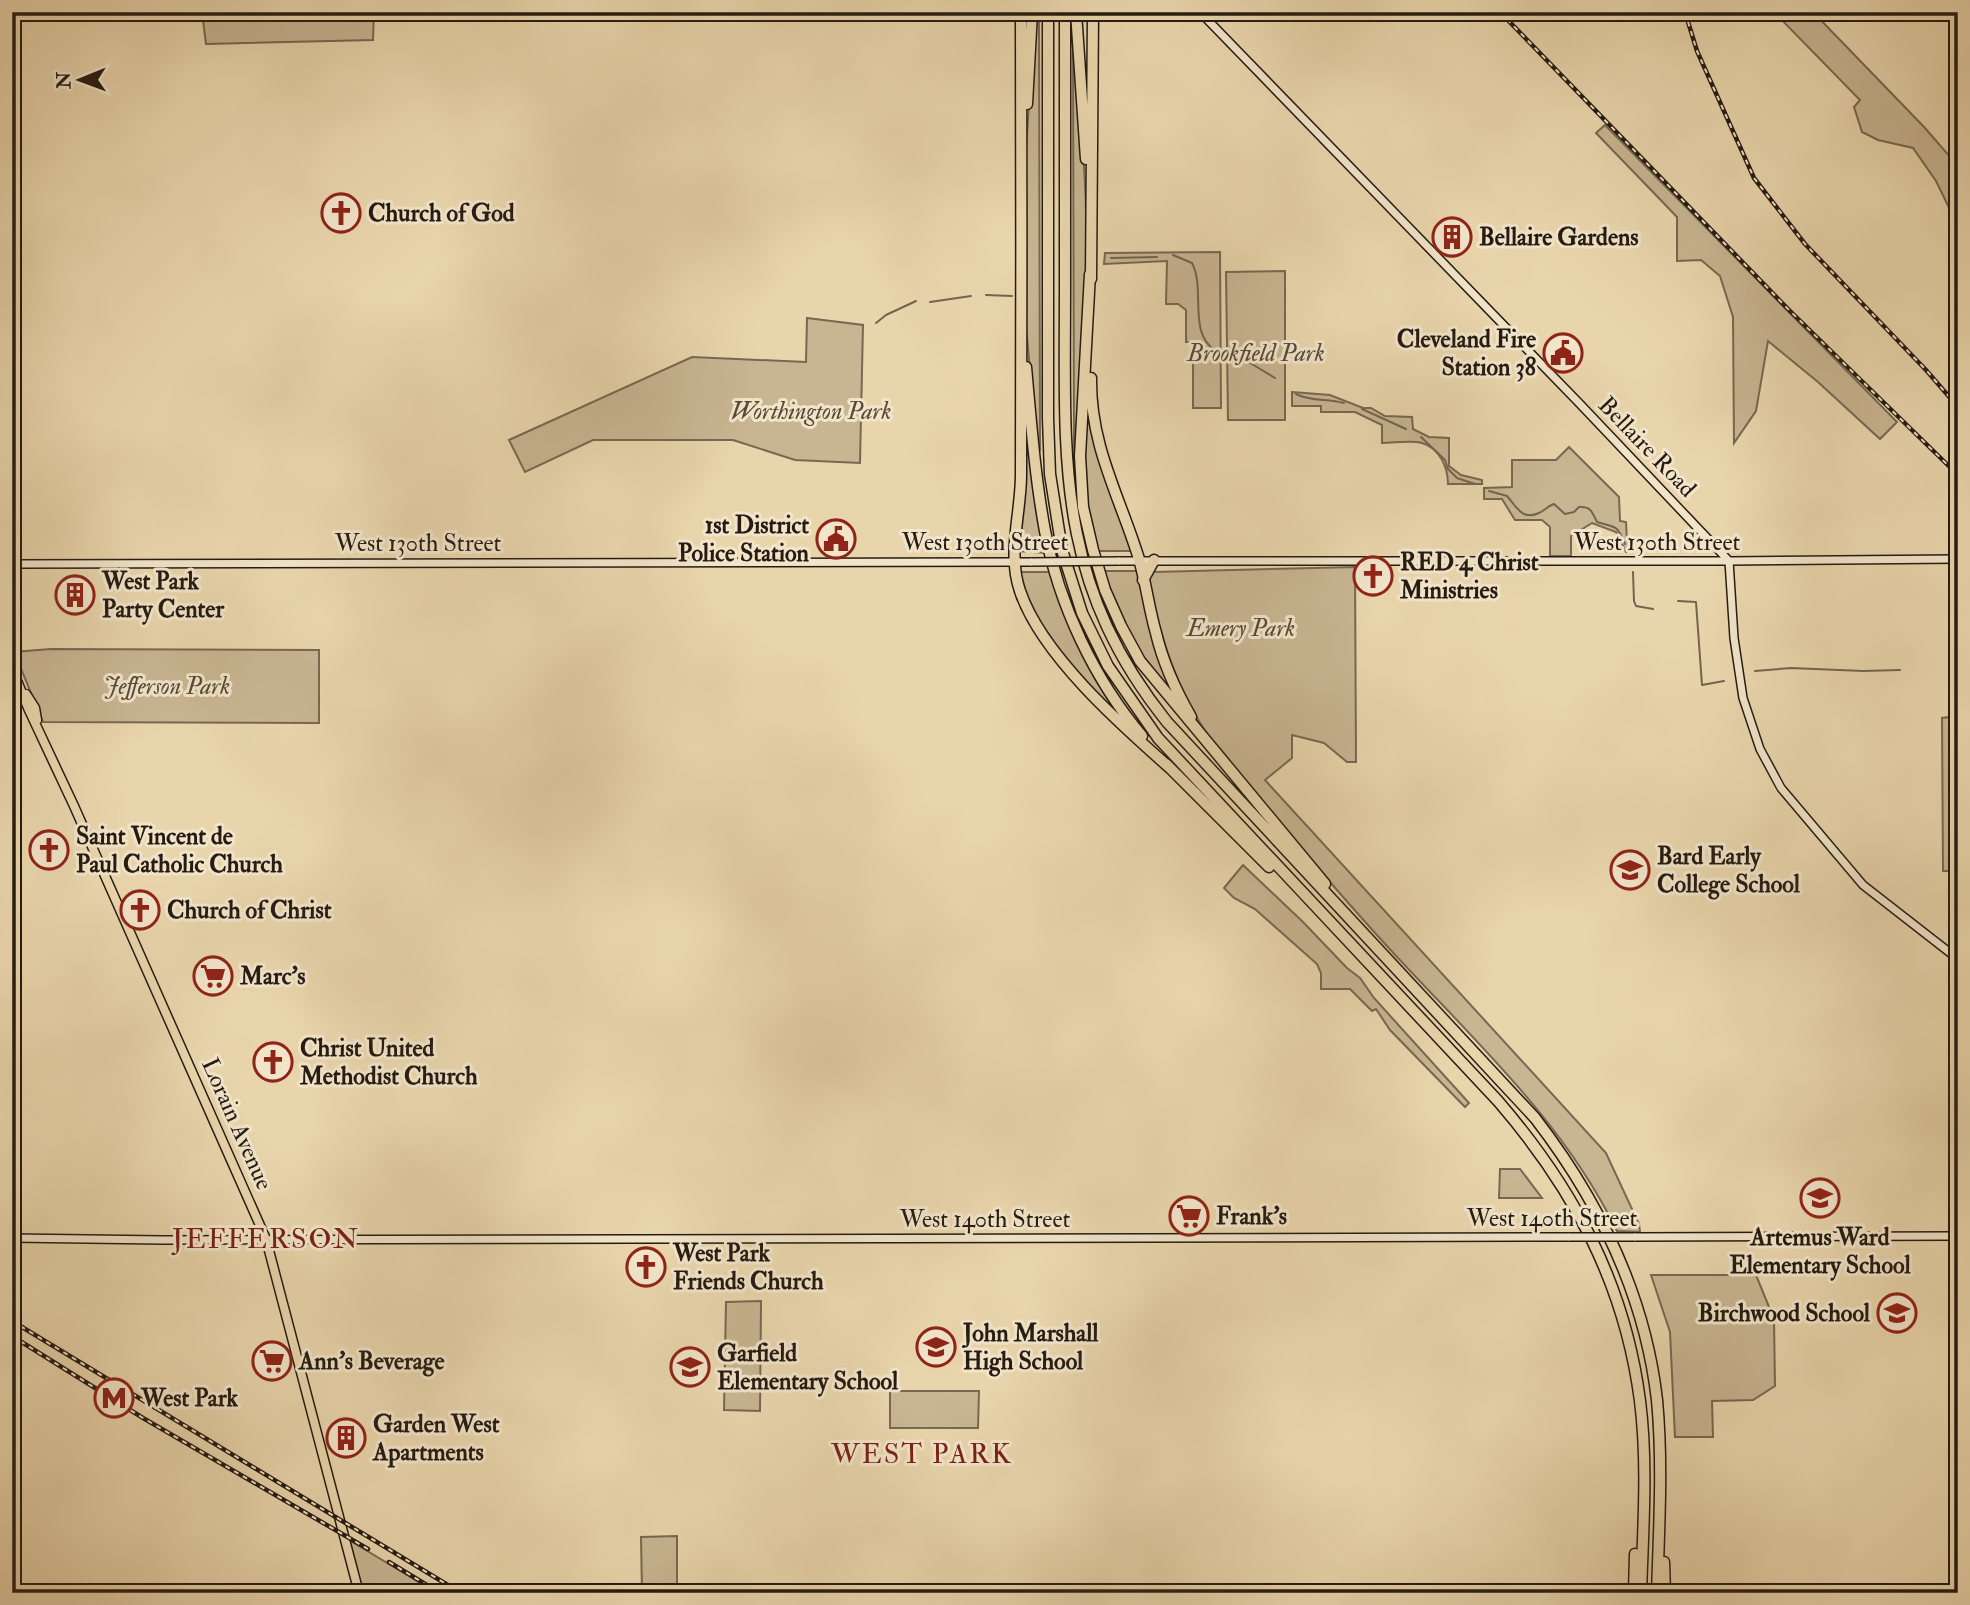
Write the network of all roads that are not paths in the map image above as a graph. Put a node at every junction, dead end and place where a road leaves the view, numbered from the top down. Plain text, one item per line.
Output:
1 (1021, 12) edge
2 (1032, 12) edge
3 (1048, 12) edge
4 (1065, 12) edge
5 (1076, 12) edge
6 (1093, 12) edge
7 (1200, 12) edge
8 (1021, 171) junction
9 (1090, 215) junction
10 (1090, 274) junction
11 (1022, 325) junction
12 (1958, 559) edge
13 (1139, 560) junction
14 (1154, 560) junction
15 (1729, 561) junction
16 (1014, 562) junction
17 (12, 564) edge
18 (1143, 581) junction
19 (12, 668) edge
20 (1204, 738) junction
21 (1170, 768) junction
22 (1344, 938) junction
23 (1374, 945) junction
24 (1958, 959) edge
25 (1958, 1236) edge
26 (12, 1238) edge
27 (266, 1239) junction
28 (1643, 1441) junction
29 (1660, 1499) junction
30 (359, 1593) edge
31 (1634, 1593) edge
32 (1641, 1593) edge
33 (1657, 1593) edge
34 (1665, 1593) edge

1 - 8 highway
2 - 8 highway
3 - 22 highway
4 - 23 highway
5 - 9 highway
6 - 9 highway
7 - 15 street, Bellaire Road
8 - 11 highway
9 - 10 highway
10 - 13 highway
10 - 20 highway
11 - 16 highway
11 - 21 highway
12 - 15 street, West 130th Street
13 - 14 street, West 130th Street
13 - 16 street, West 130th Street, bridge
13 - 18 highway
14 - 15 street, West 130th Street
14 - 18 highway
15 - 24 street
16 - 17 street, West 130th Street
16 - 21 highway
18 - 20 highway
19 - 27 main road, Lorain Avenue
20 - 23 highway
21 - 22 highway
22 - 28 highway
23 - 29 highway
25 - 27 street, West 140th Street, bridge
26 - 27 street, West 140th Street
27 - 30 main road, Lorain Avenue
28 - 31 highway
28 - 32 highway
29 - 33 highway
29 - 34 highway

